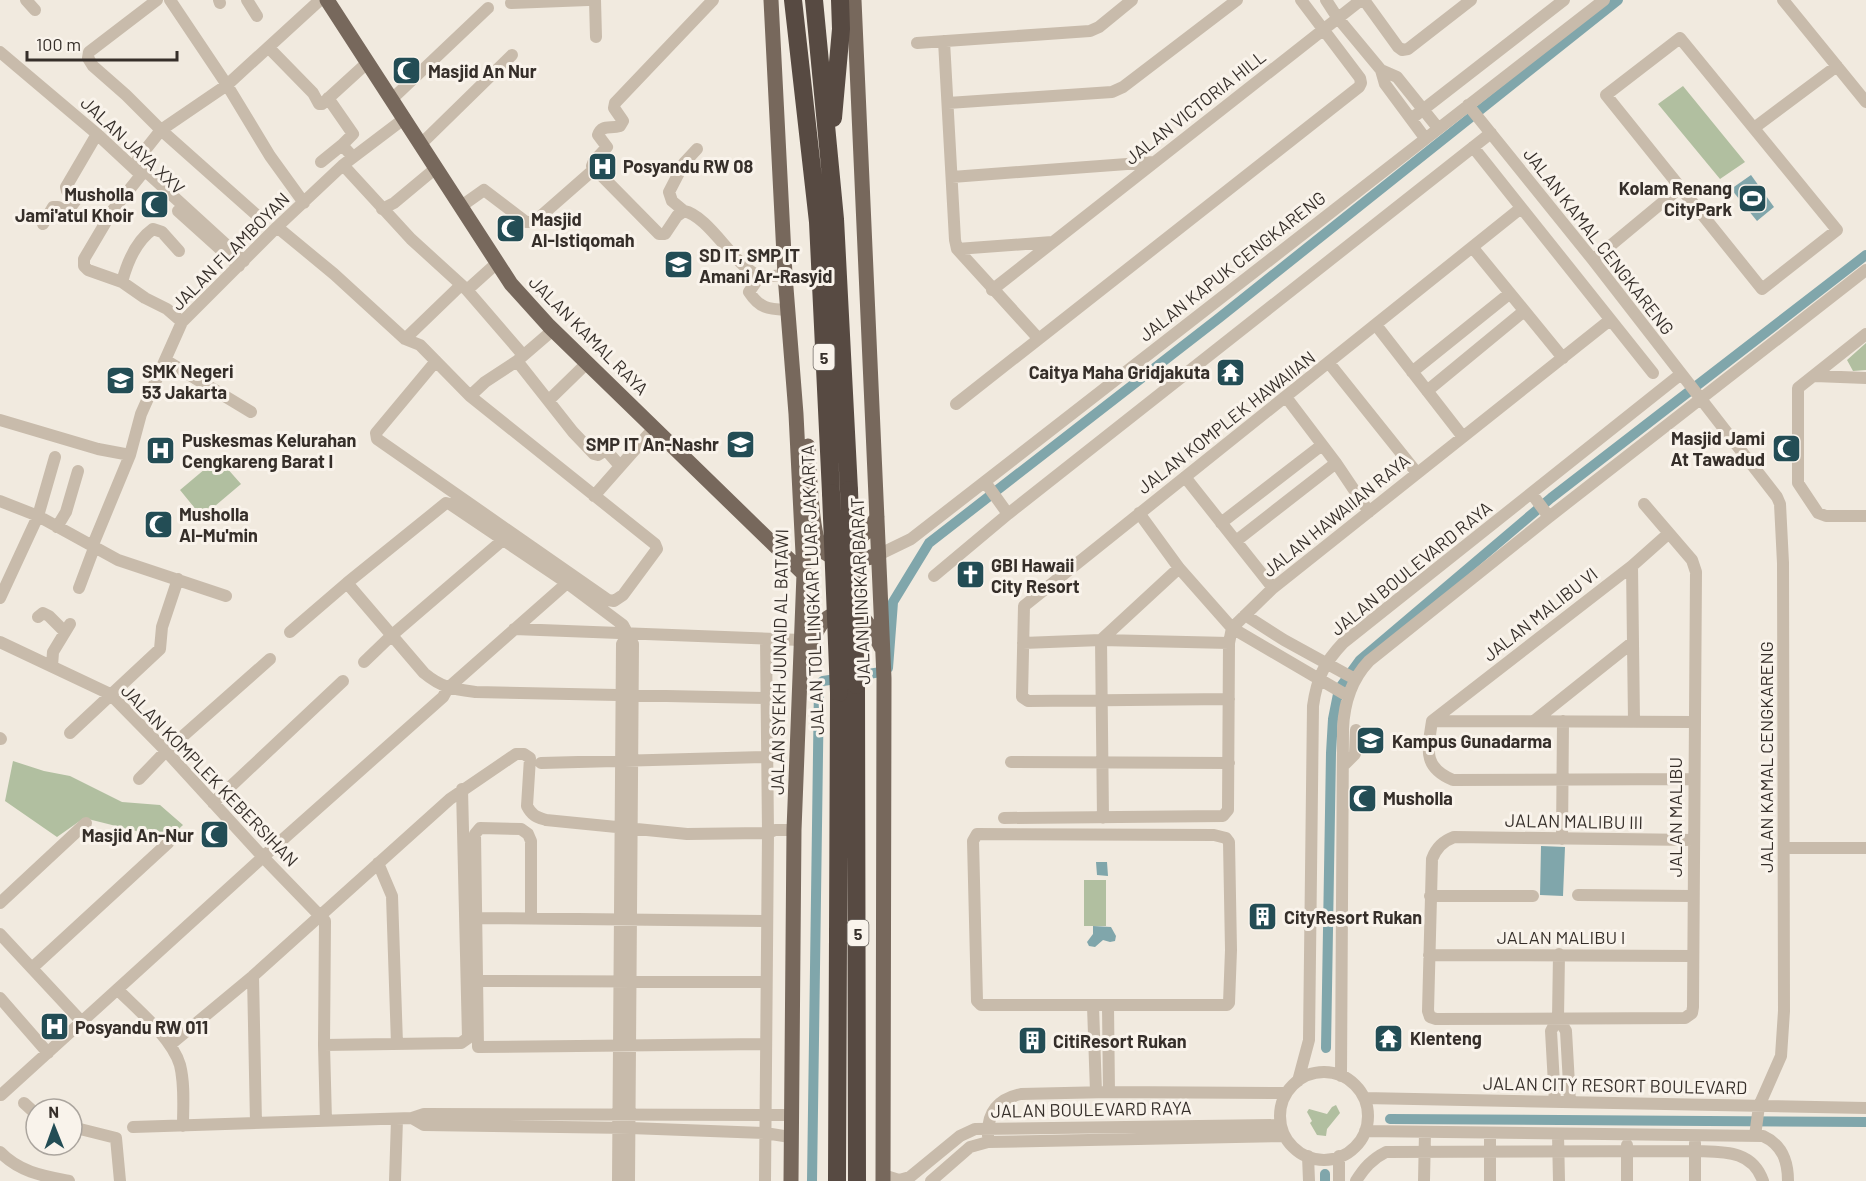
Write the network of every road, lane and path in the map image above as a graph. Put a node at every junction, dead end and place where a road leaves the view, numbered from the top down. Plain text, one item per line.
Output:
1 (26, 0) edge
2 (157, 0) edge
3 (170, 0) edge
4 (247, 0) edge
5 (320, 0) edge
6 (327, 0) edge
7 (588, 0) edge
8 (595, 0) edge
9 (713, 0) edge
10 (771, 0) edge
11 (793, 0) edge
12 (814, 0) edge
13 (822, 0) edge
14 (840, 0) edge
15 (854, 0) edge
16 (1132, 0) edge
17 (1237, 0) edge
18 (1301, 0) edge
19 (1326, 0) edge
20 (1363, 0) edge
21 (1471, 0) edge
22 (1564, 0) edge
23 (1604, 0) edge
24 (1784, 0) edge
25 (511, 3) dead end
26 (488, 8) dead end
27 (35, 10) dead end
28 (257, 16) dead end
29 (1337, 17) junction
30 (1322, 30) junction
31 (596, 37) dead end
32 (817, 38) junction
33 (944, 41) junction
34 (917, 43) dead end
35 (269, 48) junction
36 (0, 52) edge
37 (512, 55) dead end
38 (367, 63) junction
39 (1837, 66) junction
40 (1382, 70) junction
41 (227, 85) junction
42 (328, 98) junction
43 (392, 99) junction
44 (1866, 102) edge
45 (948, 104) junction
46 (1470, 106) junction
47 (1424, 109) junction
48 (405, 118) junction
49 (1411, 119) junction
50 (1438, 128) junction
51 (1754, 128) junction
52 (161, 130) junction
53 (1491, 133) junction
54 (97, 134) junction
55 (1425, 138) junction
56 (828, 141) junction
57 (342, 144) junction
58 (421, 144) junction
59 (1473, 147) junction
60 (697, 149) dead end
61 (348, 161) junction
62 (321, 162) dead end
63 (1154, 162) junction
64 (436, 168) junction
65 (595, 171) junction
66 (141, 175) junction
67 (952, 177) junction
68 (1681, 187) junction
69 (304, 203) junction
70 (460, 207) junction
71 (1521, 208) junction
72 (382, 209) junction
73 (684, 211) junction
74 (261, 219) dead end
75 (826, 221) junction
76 (43, 224) dead end
77 (277, 227) junction
78 (1052, 242) junction
79 (1473, 248) junction
80 (957, 249) junction
81 (179, 251) dead end
82 (1593, 260) junction
83 (497, 263) junction
84 (242, 264) junction
85 (1866, 270) edge
86 (785, 275) junction
87 (760, 276) junction
88 (122, 282) junction
89 (464, 287) junction
90 (992, 290) junction
91 (1509, 294) junction
92 (787, 310) junction
93 (1523, 312) junction
94 (1610, 320) junction
95 (182, 322) junction
96 (1376, 325) junction
97 (553, 330) junction
98 (1866, 334) edge
99 (1038, 338) junction
100 (405, 339) junction
101 (520, 358) junction
102 (1563, 358) junction
103 (165, 360) junction
104 (436, 361) junction
105 (587, 363) junction
106 (1329, 363) junction
107 (1412, 372) junction
108 (1653, 373) dead end
109 (794, 376) junction
110 (1815, 376) junction
111 (1683, 377) junction
112 (1866, 378) edge
113 (1427, 391) junction
114 (470, 396) junction
115 (1287, 397) junction
116 (1698, 397) junction
117 (549, 400) junction
118 (956, 404) dead end
119 (251, 412) dead end
120 (0, 420) edge
121 (654, 428) junction
122 (1463, 437) junction
123 (1322, 445) junction
124 (130, 455) junction
125 (55, 457) dead end
126 (1336, 463) junction
127 (621, 466) junction
128 (78, 471) dead end
129 (1417, 472) junction
130 (1185, 477) junction
131 (986, 484) junction
132 (1533, 495) junction
133 (594, 496) junction
134 (0, 501) edge
135 (1644, 504) dead end
136 (1369, 512) junction
137 (1139, 513) junction
138 (1008, 514) junction
139 (1547, 515) junction
140 (38, 516) junction
141 (877, 516) junction
142 (1866, 516) edge
143 (814, 517) junction
144 (1221, 523) junction
145 (57, 527) junction
146 (1668, 534) junction
147 (504, 539) junction
148 (1236, 541) junction
149 (93, 548) junction
150 (879, 555) junction
151 (1632, 566) junction
152 (1179, 568) junction
153 (804, 574) junction
154 (934, 576) dead end
155 (178, 579) junction
156 (347, 583) junction
157 (567, 583) junction
158 (79, 588) dead end
159 (1273, 588) junction
160 (226, 596) dead end
161 (0, 598) edge
162 (1245, 615) junction
163 (38, 617) dead end
164 (1232, 628) junction
165 (514, 629) junction
166 (290, 632) dead end
167 (628, 634) junction
168 (391, 636) junction
169 (1284, 639) junction
170 (766, 640) junction
171 (801, 640) junction
172 (1101, 640) junction
173 (0, 642) edge
174 (1633, 642) junction
175 (1023, 643) junction
176 (1229, 643) junction
177 (1277, 653) junction
178 (883, 654) junction
179 (270, 658) dead end
180 (364, 662) dead end
181 (1329, 664) junction
182 (52, 666) junction
183 (1352, 677) junction
184 (1322, 680) junction
185 (343, 681) dead end
186 (448, 688) junction
187 (110, 694) junction
188 (1345, 694) junction
189 (627, 695) junction
190 (766, 698) junction
191 (1229, 699) junction
192 (1102, 702) junction
193 (1432, 721) junction
194 (1534, 721) junction
195 (1563, 721) junction
196 (1634, 721) junction
197 (1694, 722) junction
198 (1356, 730) dead end
199 (70, 733) dead end
200 (166, 751) junction
201 (766, 757) junction
202 (627, 760) junction
203 (1011, 762) dead end
204 (541, 763) dead end
205 (1103, 763) junction
206 (1229, 763) junction
207 (1344, 765) junction
208 (139, 779) dead end
209 (1693, 779) junction
210 (1563, 780) junction
211 (462, 789) junction
212 (795, 801) junction
213 (213, 803) junction
214 (1004, 818) dead end
215 (1103, 818) junction
216 (86, 823) dead end
217 (626, 828) junction
218 (768, 833) junction
219 (794, 833) junction
220 (1454, 837) joint
221 (1562, 839) junction
222 (1694, 840) junction
223 (168, 843) dead end
224 (1784, 848) junction
225 (1866, 848) edge
226 (262, 857) junction
227 (378, 863) junction
228 (1430, 896) junction
229 (1533, 896) dead end
230 (1578, 896) dead end
231 (1693, 896) junction
232 (0, 903) edge
233 (319, 915) junction
234 (476, 918) junction
235 (531, 918) junction
236 (626, 919) junction
237 (767, 921) junction
238 (0, 934) edge
239 (1559, 954) junction
240 (1429, 955) junction
241 (1694, 956) junction
242 (32, 968) junction
243 (253, 975) junction
244 (478, 981) junction
245 (766, 982) junction
246 (625, 983) junction
247 (118, 990) junction
248 (0, 999) edge
249 (1093, 1006) junction
250 (1108, 1006) junction
251 (1558, 1018) junction
252 (82, 1022) junction
253 (397, 1044) junction
254 (766, 1044) junction
255 (170, 1045) junction
256 (324, 1045) junction
257 (624, 1045) junction
258 (48, 1053) junction
259 (1341, 1076) junction
260 (1298, 1081) junction
261 (1096, 1092) junction
262 (1109, 1092) junction
263 (1286, 1094) junction
264 (1, 1095) edge
265 (1364, 1098) junction
266 (1555, 1102) junction
267 (1570, 1102) junction
268 (1866, 1108) edge
269 (1758, 1110) junction
270 (765, 1115) junction
271 (790, 1115) junction
272 (397, 1119) junction
273 (326, 1120) junction
274 (624, 1121) junction
275 (256, 1124) junction
276 (183, 1126) junction
277 (134, 1127) dead end
278 (988, 1128) junction
279 (84, 1130) edge
280 (1282, 1130) junction
281 (1365, 1131) junction
282 (1755, 1131) junction
283 (1425, 1132) junction
284 (765, 1133) junction
285 (1490, 1133) junction
286 (1064, 1134) junction
287 (1558, 1134) junction
288 (1627, 1134) junction
289 (1694, 1135) junction
290 (790, 1137) junction
291 (988, 1142) junction
292 (1425, 1151) junction
293 (1490, 1151) junction
294 (1627, 1151) junction
295 (1695, 1151) junction
296 (0, 1152) edge
297 (1559, 1152) junction
298 (1308, 1156) junction
299 (1339, 1156) junction
300 (883, 1178) edge
301 (69, 1181) edge
302 (120, 1181) edge
303 (394, 1181) edge
304 (618, 1181) edge
305 (629, 1181) edge
306 (765, 1181) edge
307 (790, 1181) edge
308 (837, 1181) edge
309 (857, 1181) edge
310 (931, 1181) edge
311 (1309, 1181) edge
312 (1339, 1181) edge
313 (1356, 1181) edge
314 (1424, 1181) edge
315 (1490, 1181) edge
316 (1559, 1181) edge
317 (1627, 1181) edge
318 (1695, 1181) edge
319 (1763, 1181) edge
320 (1788, 1181) edge

1 - 27 street
2 - 52 street
3 - 41 street
4 - 28 street
5 - 35 street
6 - 38 main road, JALAN KAMAL RAYA
7 - 25 street
8 - 31 street
9 - 65 street
10 - 86 main road, JALAN SYEKH JUNAID AL BATAWI
11 - 75 highway, JALAN TOL LINGKAR LUAR JAKARTA / 5
12 - 32 highway, JALAN TOL LINGKAR LUAR JAKARTA / 5
13 - 32 highway
14 - 56 highway
15 - 141 main road, JALAN LINGKAR BARAT
16 - 33 street
17 - 45 street
18 - 30 street
19 - 29 street
20 - 21 street, JALAN VICTORIA HILL
20 - 29 street, JALAN VICTORIA HILL
22 - 47 street
23 - 46 street, JALAN KAPUK CENGKARENG
24 - 39 street
26 - 43 street
29 - 30 street, JALAN VICTORIA HILL
29 - 40 street
30 - 63 street, JALAN VICTORIA HILL
30 - 99 street
32 - 56 highway, JALAN TOL LINGKAR LUAR JAKARTA / 5
33 - 34 street
33 - 45 street
35 - 41 street
35 - 42 street
36 - 54 street, JALAN JAYA XXV
37 - 58 street
38 - 42 street
38 - 43 main road, JALAN KAMAL RAYA
39 - 44 street
39 - 51 street
40 - 47 street
40 - 49 street
41 - 52 street
41 - 69 street
42 - 57 street
43 - 48 main road, JALAN KAMAL RAYA
45 - 67 street
46 - 50 street, JALAN KAPUK CENGKARENG
46 - 53 street, JALAN KAMAL CENGKARENG
47 - 49 street
47 - 50 street
48 - 58 main road, JALAN KAMAL RAYA
48 - 61 street, JALAN FLAMBOYAN
49 - 55 street
50 - 55 street, JALAN KAPUK CENGKARENG
51 - 68 street
51 - 68 street
52 - 74 street
52 - 84 street
53 - 59 street
53 - 82 street, JALAN KAMAL CENGKARENG
54 - 66 street, JALAN JAYA XXV
54 - 76 street
55 - 131 street, JALAN KAPUK CENGKARENG
56 - 75 highway, JALAN TOL LINGKAR LUAR JAKARTA / 5
57 - 61 street
57 - 62 street
58 - 64 main road, JALAN KAMAL RAYA
59 - 71 street
59 - 138 street
60 - 73 street
61 - 69 street, JALAN FLAMBOYAN
61 - 72 street
63 - 67 street
63 - 78 street, JALAN VICTORIA HILL
64 - 70 main road, JALAN KAMAL RAYA
64 - 72 street
65 - 70 street
65 - 73 street
66 - 84 street, JALAN JAYA XXV
66 - 88 street
67 - 80 street
68 - 82 street
69 - 77 street, JALAN FLAMBOYAN
70 - 83 main road, JALAN KAMAL RAYA
71 - 79 street, JALAN KOMPLEK HAWAIIAN
71 - 94 street
72 - 89 street
73 - 87 street
75 - 308 highway, JALAN TOL LINGKAR LUAR JAKARTA / 5, bridge
75 - 309 highway, JALAN TOL LINGKAR LUAR JAKARTA / 5, bridge
77 - 84 street, JALAN FLAMBOYAN
77 - 100 street
78 - 80 street
78 - 90 street, JALAN VICTORIA HILL
79 - 91 street
79 - 96 street, JALAN KOMPLEK HAWAIIAN
80 - 90 street
81 - 88 street
82 - 111 street, JALAN KAMAL CENGKARENG
83 - 89 street
83 - 97 main road, JALAN KAMAL RAYA
84 - 95 street, JALAN FLAMBOYAN
85 - 116 street
86 - 87 street
86 - 92 main road, JALAN SYEKH JUNAID AL BATAWI
87 - 92 street
88 - 95 street
89 - 100 street
89 - 101 street
90 - 99 street
91 - 93 street
91 - 107 street
92 - 109 main road, JALAN SYEKH JUNAID AL BATAWI
93 - 102 street
93 - 113 street
94 - 102 street, JALAN HAWAIIAN RAYA
94 - 108 street
95 - 103 street, JALAN FLAMBOYAN
96 - 106 street, JALAN KOMPLEK HAWAIIAN
96 - 107 street
97 - 101 street
97 - 105 main road, JALAN KAMAL RAYA
98 - 110 street
99 - 118 street
100 - 104 street
101 - 114 street
101 - 117 street
102 - 122 street, JALAN HAWAIIAN RAYA
103 - 119 street
103 - 124 street, JALAN FLAMBOYAN
104 - 114 street
104 - 133 street
105 - 117 street
105 - 121 main road, JALAN KAMAL RAYA
106 - 115 street, JALAN KOMPLEK HAWAIIAN
106 - 129 street
107 - 113 street
109 - 143 main road
109 - 153 main road, JALAN SYEKH JUNAID AL BATAWI
110 - 112 street
110 - 142 street
111 - 116 street, JALAN KAMAL CENGKARENG
111 - 132 street, JALAN BOULEVARD RAYA
113 - 122 street
114 - 133 street
115 - 123 street
115 - 130 street, JALAN KOMPLEK HAWAIIAN
116 - 139 street
116 - 224 street, JALAN KAMAL CENGKARENG
117 - 127 street
120 - 124 street
121 - 127 street
121 - 153 main road, JALAN KAMAL RAYA
122 - 129 street, JALAN HAWAIIAN RAYA
123 - 126 street
123 - 144 street
124 - 149 street, JALAN FLAMBOYAN
125 - 140 street
126 - 136 street
126 - 148 street
127 - 133 street
128 - 145 street
129 - 136 street, JALAN HAWAIIAN RAYA
130 - 137 street, JALAN KOMPLEK HAWAIIAN
130 - 144 street
131 - 138 street
131 - 150 street, JALAN KAPUK CENGKARENG
132 - 139 street
132 - 181 street, JALAN BOULEVARD RAYA
134 - 140 street
135 - 146 street, JALAN MALIBU
136 - 159 street, JALAN HAWAIIAN RAYA
137 - 152 street
137 - 175 street, JALAN KOMPLEK HAWAIIAN
138 - 154 street
139 - 183 street
140 - 145 street
140 - 161 street
141 - 143 main road
141 - 150 main road, JALAN LINGKAR BARAT
143 - 150 main road
144 - 148 street
145 - 149 street
146 - 151 street, JALAN MALIBU VI
146 - 197 street, JALAN MALIBU
147 - 156 street
147 - 157 street
147 - 168 street
148 - 159 street
149 - 155 street
149 - 158 street, JALAN FLAMBOYAN
150 - 178 main road, JALAN LINGKAR BARAT
151 - 174 street
151 - 193 street, JALAN MALIBU VI
152 - 164 street
152 - 172 street
153 - 171 main road, JALAN SYEKH JUNAID AL BATAWI
155 - 160 street
155 - 187 street
156 - 166 street
156 - 168 street
157 - 165 street
157 - 167 street
159 - 162 street, JALAN HAWAIIAN RAYA
162 - 164 street, JALAN HAWAIIAN RAYA
162 - 169 street
163 - 182 street
164 - 176 street
164 - 177 street
165 - 167 street
165 - 186 street
167 - 170 street
167 - 189 street
168 - 180 street
168 - 186 street
169 - 177 street
169 - 181 street
170 - 171 street
170 - 190 street
171 - 212 main road, JALAN SYEKH JUNAID AL BATAWI
172 - 175 street
172 - 176 street
172 - 192 street
173 - 182 street, JALAN KOMPLEK KEBERSIHAN
174 - 194 street
174 - 196 street
175 - 192 street, JALAN KOMPLEK HAWAIIAN
176 - 191 street
177 - 184 street
178 - 212 main road
178 - 300 main road, JALAN LINGKAR BARAT
179 - 200 street
181 - 183 street
181 - 184 street, JALAN BOULEVARD RAYA
182 - 187 street, JALAN KOMPLEK KEBERSIHAN
183 - 188 street
184 - 188 street
184 - 260 street, JALAN BOULEVARD RAYA
185 - 213 street
186 - 189 street
186 - 226 street
187 - 199 street
187 - 200 street, JALAN KOMPLEK KEBERSIHAN
188 - 207 street
189 - 190 street
189 - 202 street
190 - 201 street
191 - 192 street
191 - 206 street
192 - 205 street
193 - 194 street
193 - 210 street
194 - 195 street
195 - 196 street
195 - 210 street
196 - 197 street
197 - 209 street, JALAN MALIBU
198 - 207 street
200 - 208 street
200 - 213 street, JALAN KOMPLEK KEBERSIHAN
201 - 202 street
201 - 218 street
202 - 204 street
202 - 217 street
203 - 205 street
205 - 206 street
205 - 215 street
206 - 215 street
207 - 259 street
209 - 210 street
209 - 222 street, JALAN MALIBU
210 - 221 street
211 - 217 street
211 - 227 street
211 - 253 street
212 - 219 main road, JALAN SYEKH JUNAID AL BATAWI
213 - 226 street, JALAN KOMPLEK KEBERSIHAN
214 - 215 street
216 - 232 street
217 - 218 street
217 - 236 street
218 - 219 street
218 - 237 street
219 - 271 main road, JALAN SYEKH JUNAID AL BATAWI
220 - 221 street, JALAN MALIBU III
220 - 228 street, JALAN MALIBU
221 - 222 street, JALAN MALIBU III
222 - 231 street, JALAN MALIBU
223 - 242 street
224 - 225 street
224 - 269 street, JALAN KAMAL CENGKARENG
226 - 233 street, JALAN KOMPLEK KEBERSIHAN
226 - 247 street
227 - 233 street
227 - 253 street
228 - 229 street
228 - 240 street, JALAN MALIBU
230 - 231 street
231 - 241 street, JALAN MALIBU
233 - 243 street
233 - 256 street
234 - 235 street
234 - 235 street
234 - 244 street
235 - 236 street
236 - 237 street
236 - 246 street
237 - 245 street
238 - 242 street
239 - 240 street, JALAN MALIBU I
239 - 241 street, JALAN MALIBU I
239 - 251 street
240 - 251 street, JALAN MALIBU
241 - 251 street, JALAN MALIBU
242 - 252 street
243 - 255 street
243 - 275 street
244 - 246 street
244 - 257 street
245 - 246 street
245 - 254 street
246 - 257 street
247 - 252 street
247 - 255 street
248 - 258 street
249 - 250 street
249 - 250 street
249 - 261 street
250 - 262 street
251 - 266 street
251 - 267 street
252 - 258 street
253 - 256 street
254 - 257 street
254 - 270 street
255 - 276 street
256 - 273 street
257 - 274 street
258 - 264 street
259 - 260 street
259 - 265 street
260 - 263 street
261 - 262 street
261 - 278 street
262 - 263 street
263 - 280 street
265 - 266 street, JALAN CITY RESORT BOULEVARD
265 - 281 street
266 - 267 street, JALAN CITY RESORT BOULEVARD
267 - 269 street, JALAN CITY RESORT BOULEVARD
268 - 269 street, JALAN CITY RESORT BOULEVARD
269 - 282 street, JALAN KAMAL CENGKARENG
270 - 271 street
270 - 274 street
270 - 284 street
271 - 290 main road, JALAN SYEKH JUNAID AL BATAWI
272 - 273 street
272 - 274 street
272 - 303 street
273 - 275 street
274 - 284 street
274 - 304 street
274 - 305 street
275 - 276 street
276 - 277 street
278 - 286 street, JALAN BOULEVARD RAYA
278 - 291 street
278 - 300 street, JALAN BOULEVARD RAYA
279 - 302 street
280 - 286 street, JALAN BOULEVARD RAYA
280 - 298 street
281 - 283 street
281 - 299 street
282 - 289 street
282 - 320 street
283 - 285 street
283 - 292 street
284 - 290 street
284 - 306 street
285 - 287 street
285 - 293 street
286 - 291 street, JALAN BOULEVARD RAYA
287 - 288 street
287 - 297 street
288 - 289 street
288 - 294 street
289 - 295 street
290 - 307 main road, JALAN SYEKH JUNAID AL BATAWI
291 - 310 street, JALAN BOULEVARD RAYA
292 - 293 street
292 - 313 street
292 - 314 street
293 - 297 street
293 - 315 street
294 - 295 street
294 - 297 street
294 - 317 street
295 - 318 street
295 - 319 street
296 - 301 street
297 - 316 street
298 - 299 street
298 - 311 street
299 - 312 street

